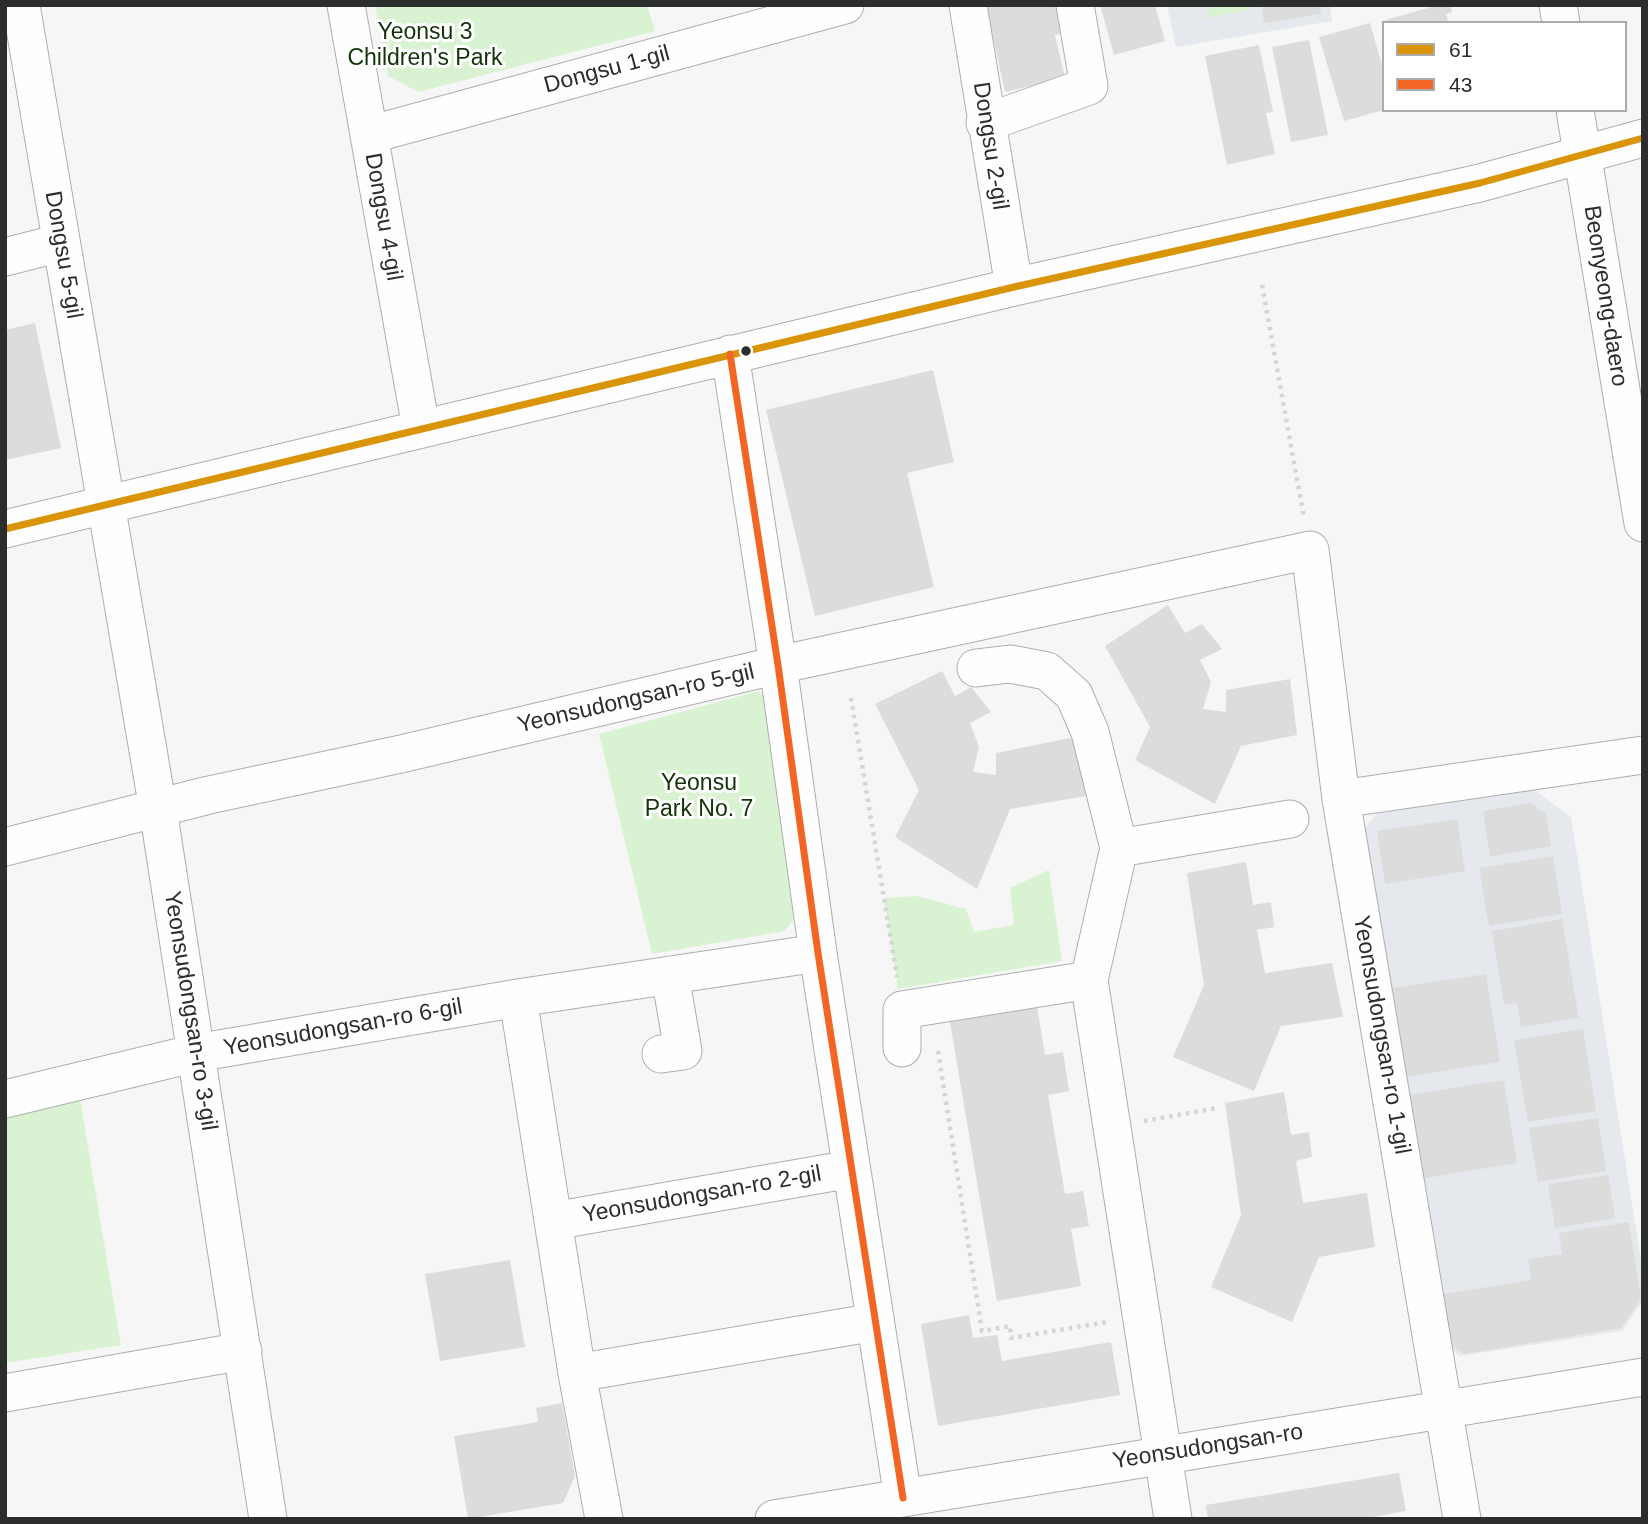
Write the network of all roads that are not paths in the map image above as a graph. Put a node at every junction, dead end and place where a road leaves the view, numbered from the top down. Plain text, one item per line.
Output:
1 (21, 5) edge
2 (346, 5) edge
3 (845, 5) edge
4 (968, 5) edge
5 (1076, 5) edge
6 (729, 20) edge
7 (16, 47) edge
8 (1575, 112) edge
9 (985, 122) junction
10 (369, 135) junction
11 (1643, 138) edge
12 (1582, 155) junction
13 (60, 243) junction
14 (5, 257) edge
15 (1014, 287) junction
16 (730, 354) junction
17 (421, 428) junction
18 (107, 503) junction
19 (1643, 523) edge
20 (5, 529) edge
21 (1310, 550) joint
22 (778, 665) junction
23 (976, 668) dead end
24 (1643, 755) edge
25 (1341, 799) junction
26 (159, 809) junction
27 (1290, 820) dead end
28 (5, 847) edge
29 (1119, 848) junction
30 (818, 953) junction
31 (670, 975) junction
32 (1089, 980) junction
33 (518, 998) junction
34 (902, 1048) dead end
35 (196, 1053) junction
36 (661, 1055) dead end
37 (5, 1099) edge
38 (851, 1169) junction
39 (553, 1221) junction
40 (875, 1322) junction
41 (243, 1351) junction
42 (577, 1373) junction
43 (1643, 1377) edge
44 (5, 1393) edge
45 (1444, 1409) junction
46 (1162, 1455) junction
47 (903, 1498) junction
48 (268, 1519) edge
49 (604, 1519) edge
50 (774, 1519) edge
51 (1173, 1519) edge
52 (1462, 1519) edge

1 - 7 street, Dongsu 5-gil
2 - 10 street, Dongsu 4-gil
3 - 6 street, Dongsu 1-gil
4 - 9 street, Dongsu 2-gil
5 - 9 street
6 - 10 street, Dongsu 1-gil
7 - 13 street, Dongsu 5-gil
8 - 12 street, Beonyeong-daero
9 - 15 street, Dongsu 2-gil
10 - 17 street, Dongsu 4-gil
11 - 12 street
12 - 15 street
12 - 19 street, Beonyeong-daero
13 - 14 street
13 - 18 street, Dongsu 5-gil
15 - 16 street
16 - 17 street
16 - 22 street, Yeonsudongsan-ro 2-gil
17 - 18 street
18 - 20 street
18 - 26 street, Yeonsudongsan-ro 3-gil
21 - 22 street, Yeonsudongsan-ro 5-gil
21 - 25 street, Yeonsudongsan-ro 1-gil
22 - 26 street, Yeonsudongsan-ro 5-gil
22 - 30 street, Yeonsudongsan-ro 2-gil
23 - 29 street
24 - 25 street
25 - 45 street, Yeonsudongsan-ro 1-gil
26 - 28 street, Yeonsudongsan-ro 5-gil
26 - 35 street, Yeonsudongsan-ro 3-gil
27 - 29 street
29 - 32 street
30 - 31 street, Yeonsudongsan-ro 6-gil
30 - 38 street, Yeonsudongsan-ro 2-gil
31 - 33 street, Yeonsudongsan-ro 6-gil
31 - 36 street
32 - 34 street
32 - 46 street
33 - 35 street, Yeonsudongsan-ro 6-gil
33 - 39 street
35 - 37 street, Yeonsudongsan-ro 6-gil
35 - 41 street, Yeonsudongsan-ro 3-gil
38 - 39 street, Yeonsudongsan-ro 2-gil
38 - 40 street, Yeonsudongsan-ro 2-gil
39 - 42 street
40 - 42 street
40 - 47 street, Yeonsudongsan-ro 2-gil
41 - 44 street
41 - 48 street, Yeonsudongsan-ro 3-gil
42 - 49 street
43 - 45 street, Yeonsudongsan-ro
45 - 46 street, Yeonsudongsan-ro
45 - 52 street, Yeonsudongsan-ro 1-gil
46 - 47 street, Yeonsudongsan-ro
46 - 51 street
47 - 50 street, Yeonsudongsan-ro

